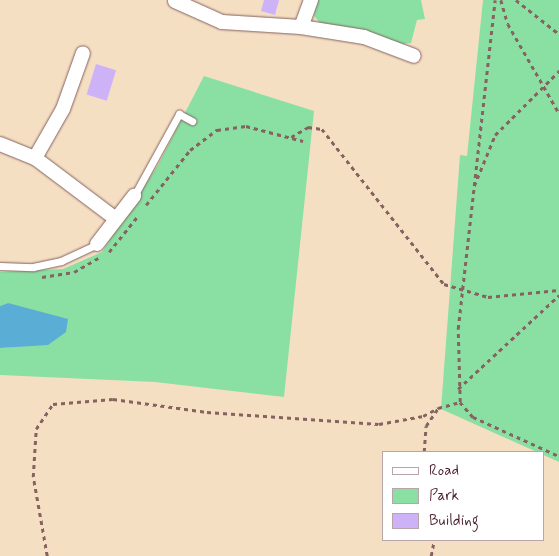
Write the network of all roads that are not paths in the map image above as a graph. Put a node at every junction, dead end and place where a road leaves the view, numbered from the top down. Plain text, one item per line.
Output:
1 (311, 0) edge
2 (175, 1) edge
3 (301, 27) junction
4 (83, 53) dead end
5 (414, 56) dead end
6 (192, 121) dead end
7 (0, 144) edge
8 (35, 158) junction
9 (134, 196) joint
10 (116, 219) junction
11 (97, 244) joint
12 (0, 266) edge

1 - 3 street
2 - 3 street
3 - 5 street
4 - 8 street
6 - 9 lane
7 - 8 street
8 - 10 street
9 - 10 street
10 - 11 street
11 - 12 lane

